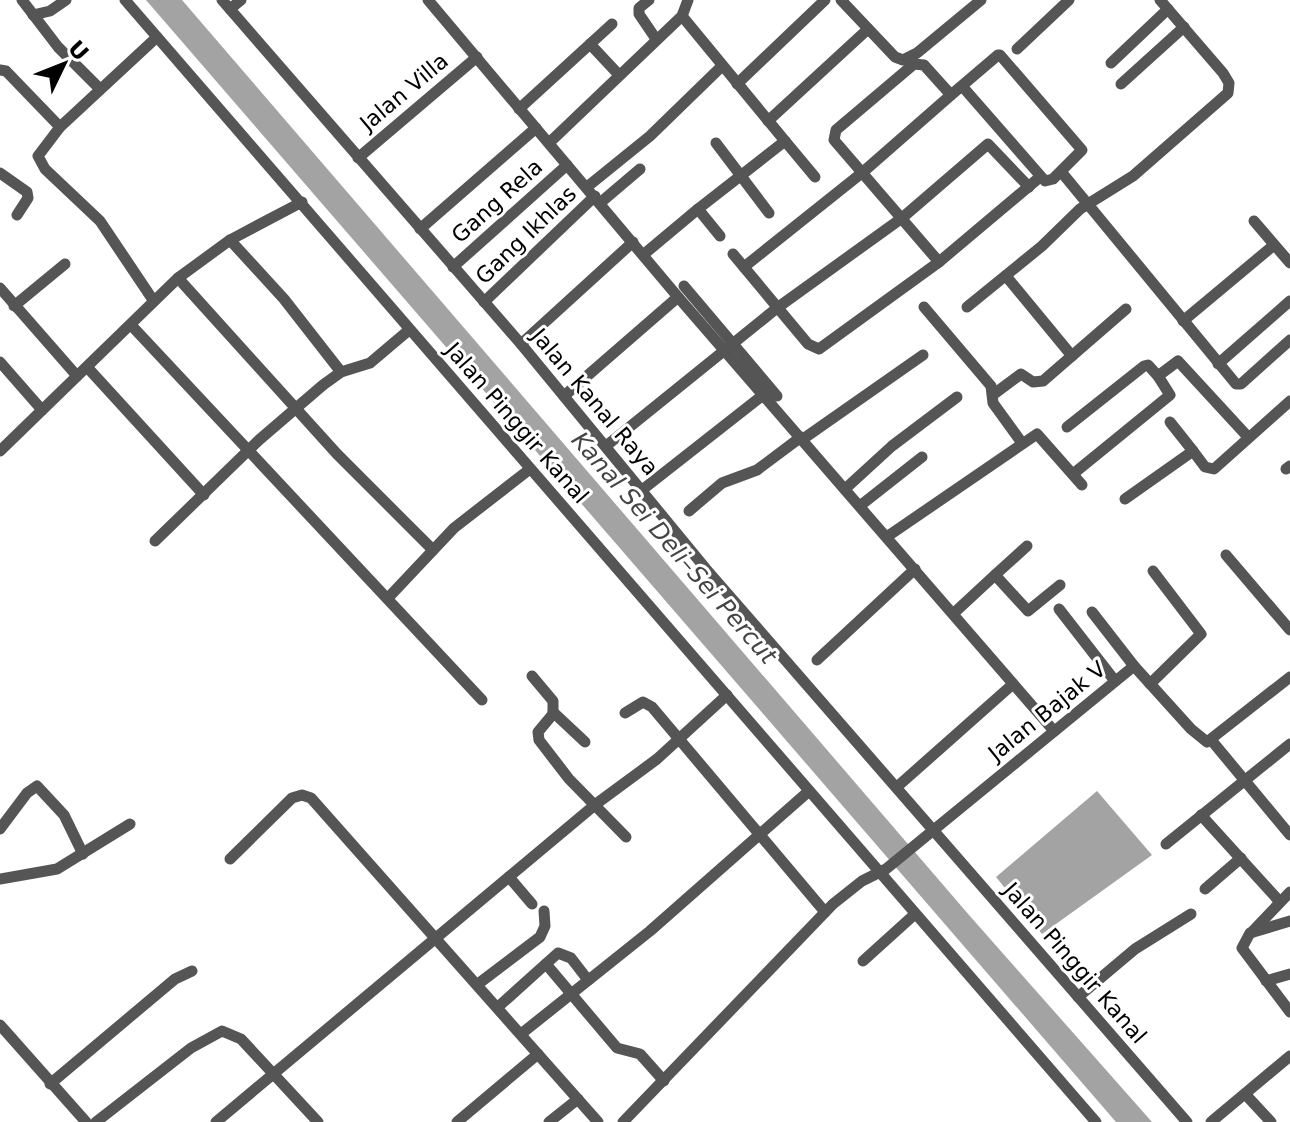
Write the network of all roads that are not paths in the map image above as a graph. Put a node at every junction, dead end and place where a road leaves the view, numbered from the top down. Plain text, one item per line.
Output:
1 (22, 0) edge
2 (66, 0) edge
3 (125, 0) edge
4 (241, 0) edge
5 (428, 0) edge
6 (649, 0) edge
7 (825, 0) edge
8 (841, 0) edge
9 (981, 0) edge
10 (1069, 0) edge
11 (1164, 4) edge
12 (226, 5) edge
13 (683, 5) edge
14 (33, 15) junction
15 (612, 24) dead end
16 (1184, 27) junction
17 (868, 29) junction
18 (157, 37) junction
19 (656, 39) junction
20 (590, 44) junction
21 (1017, 49) dead end
22 (477, 57) junction
23 (1111, 63) dead end
24 (721, 67) junction
25 (0, 70) edge
26 (619, 75) junction
27 (737, 84) junction
28 (1121, 84) dead end
29 (962, 86) junction
30 (100, 89) junction
31 (951, 95) junction
32 (519, 109) junction
33 (768, 121) junction
34 (60, 127) junction
35 (536, 128) junction
36 (785, 141) junction
37 (549, 143) junction
38 (716, 143) dead end
39 (358, 158) junction
40 (567, 165) junction
41 (640, 169) dead end
42 (863, 172) junction
43 (0, 173) edge
44 (1063, 174) dead end
45 (740, 175) junction
46 (815, 177) dead end
47 (1040, 177) junction
48 (1029, 187) junction
49 (594, 195) junction
50 (302, 202) junction
51 (1090, 204) junction
52 (698, 209) junction
53 (769, 213) dead end
54 (17, 215) dead end
55 (902, 218) junction
56 (1254, 221) dead end
57 (420, 229) junction
58 (720, 236) dead end
59 (230, 240) junction
60 (633, 242) junction
61 (1274, 245) junction
62 (733, 254) dead end
63 (643, 255) junction
64 (939, 262) junction
65 (1290, 263) edge
66 (65, 264) dead end
67 (453, 267) junction
68 (744, 267) junction
69 (1006, 276) junction
70 (178, 278) junction
71 (0, 288) edge
72 (681, 292) junction
73 (153, 300) junction
74 (1290, 301) edge
75 (484, 302) junction
76 (14, 306) junction
77 (924, 307) dead end
78 (967, 307) dead end
79 (777, 308) junction
80 (1126, 309) dead end
81 (1183, 321) junction
82 (131, 325) junction
83 (409, 330) junction
84 (1290, 340) edge
85 (521, 344) junction
86 (729, 347) junction
87 (923, 355) dead end
88 (1072, 356) junction
89 (0, 362) edge
90 (1218, 364) junction
91 (87, 367) junction
92 (341, 372) junction
93 (77, 376) junction
94 (1158, 376) junction
95 (994, 394) junction
96 (763, 395) junction
97 (564, 396) junction
98 (777, 396) dead end
99 (957, 397) dead end
100 (1290, 401) edge
101 (295, 409) junction
102 (42, 410) junction
103 (1170, 422) dead end
104 (1067, 427) dead end
105 (1248, 437) junction
106 (802, 438) junction
107 (1022, 443) junction
108 (2, 445) edge
109 (606, 446) junction
110 (1193, 451) junction
111 (247, 452) junction
112 (922, 457) dead end
113 (530, 469) junction
114 (1073, 474) junction
115 (1082, 485) dead end
116 (845, 489) junction
117 (642, 490) junction
118 (204, 495) junction
119 (1125, 499) dead end
120 (861, 505) junction
121 (689, 511) dead end
122 (888, 536) junction
123 (155, 541) dead end
124 (1027, 546) dead end
125 (433, 550) junction
126 (1226, 555) dead end
127 (915, 569) junction
128 (1153, 571) dead end
129 (995, 575) junction
130 (1060, 585) dead end
131 (388, 598) junction
132 (1059, 609) dead end
133 (1092, 612) dead end
134 (954, 613) junction
135 (1290, 630) edge
136 (817, 660) dead end
137 (1134, 666) junction
138 (532, 676) dead end
139 (1290, 677) edge
140 (1115, 681) junction
141 (1013, 684) junction
142 (1150, 684) junction
143 (727, 695) junction
144 (482, 700) dead end
145 (553, 712) junction
146 (625, 713) dead end
147 (1054, 731) junction
148 (679, 739) junction
149 (1212, 741) junction
150 (585, 742) dead end
151 (1289, 746) edge
152 (1245, 782) junction
153 (898, 786) junction
154 (809, 791) junction
155 (596, 804) junction
156 (1201, 815) junction
157 (130, 824) dead end
158 (0, 829) edge
159 (932, 832) junction
160 (1290, 835) edge
161 (626, 837) dead end
162 (759, 837) junction
163 (1166, 844) dead end
164 (83, 854) junction
165 (1241, 858) junction
166 (230, 859) dead end
167 (883, 871) junction
168 (509, 877) junction
169 (0, 879) edge
170 (1205, 889) dead end
171 (1290, 892) edge
172 (1280, 902) junction
173 (532, 904) dead end
174 (544, 911) dead end
175 (825, 912) junction
176 (915, 914) junction
177 (1191, 914) dead end
178 (1290, 921) edge
179 (1250, 933) junction
180 (437, 939) junction
181 (863, 961) dead end
182 (546, 964) junction
183 (192, 971) dead end
184 (1290, 974) edge
185 (588, 980) junction
186 (1266, 981) junction
187 (478, 984) junction
188 (571, 994) junction
189 (1078, 997) junction
190 (498, 1007) junction
191 (1290, 1012) edge
192 (0, 1025) edge
193 (521, 1034) junction
194 (538, 1054) junction
195 (1288, 1061) edge
196 (276, 1074) junction
197 (664, 1081) junction
198 (50, 1084) junction
199 (1246, 1095) junction
200 (578, 1099) junction
201 (86, 1122) edge
202 (96, 1122) edge
203 (216, 1122) edge
204 (318, 1122) edge
205 (457, 1122) edge
206 (549, 1122) edge
207 (598, 1122) edge
208 (623, 1122) edge
209 (1096, 1122) edge
210 (1187, 1122) edge
211 (1211, 1122) edge
212 (1271, 1122) edge

1 - 14 street
2 - 14 street
3 - 18 street, Jalan Pinggir Kanal
4 - 12 street
5 - 22 street
6 - 19 street
7 - 27 street
8 - 17 street
9 - 17 street
10 - 21 street
11 - 16 street
11 - 23 street
12 - 39 street, Jalan Kanal Raya
13 - 19 street
13 - 24 street
14 - 30 street
15 - 20 street
16 - 28 street
16 - 51 street
17 - 33 street
18 - 30 street
18 - 50 street, Jalan Pinggir Kanal
19 - 26 street
20 - 26 street
20 - 32 street
22 - 32 street
22 - 39 street, Jalan Villa
24 - 27 street
24 - 49 street
25 - 34 street
26 - 37 street
27 - 33 street
29 - 31 street
29 - 47 street
29 - 47 street
30 - 34 street
31 - 42 street
31 - 42 street
32 - 35 street
33 - 36 street
34 - 73 street
35 - 37 street
35 - 57 street
36 - 45 street
36 - 46 street
37 - 40 street
38 - 45 street
39 - 57 street, Jalan Kanal Raya
40 - 49 street
40 - 67 street, Gang Rela
41 - 49 street
42 - 55 street
42 - 68 street
43 - 54 street
44 - 51 street
45 - 52 street
45 - 53 street
47 - 48 street
48 - 55 street
48 - 64 street
49 - 60 street
49 - 75 street, Gang Ikhlas
50 - 59 street
50 - 83 street, Jalan Pinggir Kanal
51 - 69 street
51 - 81 street
52 - 58 street
52 - 63 street
55 - 64 street
55 - 79 street
56 - 61 street
57 - 67 street, Jalan Kanal Raya
59 - 70 street
59 - 92 street
60 - 63 street
60 - 85 street
61 - 65 street
61 - 81 street
62 - 68 street
63 - 72 street
64 - 79 street
66 - 76 street
67 - 75 street, Jalan Kanal Raya
68 - 79 street
69 - 78 street
69 - 88 street
70 - 73 street
70 - 101 street
71 - 76 street
72 - 86 street
72 - 97 street
73 - 82 street
74 - 90 street
75 - 85 street, Jalan Kanal Raya
76 - 93 street
77 - 95 street
79 - 86 street
80 - 88 street
81 - 90 street
82 - 91 street
82 - 111 street
83 - 92 street
83 - 113 street, Jalan Pinggir Kanal
84 - 90 street
85 - 97 street, Jalan Kanal Raya
86 - 96 street
86 - 98 street
86 - 109 street
87 - 106 street
88 - 95 street
89 - 102 street
91 - 93 street
91 - 118 street
92 - 101 street
93 - 102 street
94 - 104 street
94 - 105 street
94 - 114 street
95 - 107 street
96 - 106 street
96 - 117 street
97 - 109 street, Jalan Kanal Raya
99 - 116 street
100 - 105 street
101 - 111 street
101 - 125 street
102 - 108 street
103 - 110 street
105 - 110 street
106 - 116 street
106 - 121 street
107 - 114 street
107 - 122 street
109 - 117 street, Jalan Kanal Raya
110 - 119 street
111 - 118 street
111 - 131 street
112 - 120 street
113 - 125 street
113 - 143 street, Jalan Pinggir Kanal
114 - 115 street
116 - 120 street
117 - 153 street, Jalan Kanal Raya
118 - 123 street
120 - 122 street
122 - 127 street
124 - 129 street
125 - 131 street
126 - 135 street
127 - 134 street
127 - 136 street
128 - 142 street
129 - 130 street
129 - 134 street
131 - 144 street
132 - 140 street
133 - 137 street
134 - 141 street
137 - 140 street, Jalan Bajak V
137 - 142 street, Jalan Bajak V
138 - 145 street
139 - 149 street
140 - 147 street, Jalan Bajak V
141 - 147 street
141 - 153 street
142 - 149 street, Jalan Bajak V
143 - 148 street
143 - 154 street, Jalan Pinggir Kanal
145 - 150 street
145 - 155 street
146 - 148 street
147 - 159 street, Jalan Bajak V
148 - 155 street
148 - 162 street
149 - 152 street, Jalan Bajak V
151 - 152 street
152 - 156 street
152 - 160 street, Jalan Bajak V
153 - 159 street, Jalan Kanal Raya
154 - 162 street
154 - 167 street, Jalan Pinggir Kanal
155 - 161 street
155 - 168 street
156 - 163 street
156 - 165 street
157 - 164 street
158 - 164 street
159 - 167 street, Jalan Bajak V
159 - 189 street, Jalan Pinggir Kanal
162 - 175 street
162 - 185 street
164 - 169 street
165 - 170 street
165 - 172 street
166 - 180 street
167 - 175 street
167 - 176 street, Jalan Pinggir Kanal
168 - 173 street
168 - 180 street
171 - 172 street
172 - 179 street
174 - 187 street
175 - 197 street
176 - 181 street
176 - 209 street, Jalan Pinggir Kanal
177 - 189 street
178 - 179 street
179 - 186 street
180 - 187 street
180 - 196 street
182 - 185 street
182 - 188 street
182 - 190 street
183 - 198 street
184 - 186 street
185 - 188 street
186 - 191 street
187 - 190 street
188 - 193 street
188 - 197 street
189 - 210 street, Jalan Pinggir Kanal
190 - 193 street
192 - 198 street
193 - 194 street
194 - 200 street
194 - 205 street
195 - 199 street
196 - 202 street
196 - 203 street
196 - 204 street
197 - 208 street
198 - 201 street
199 - 211 street
199 - 212 street
200 - 206 street
200 - 207 street

